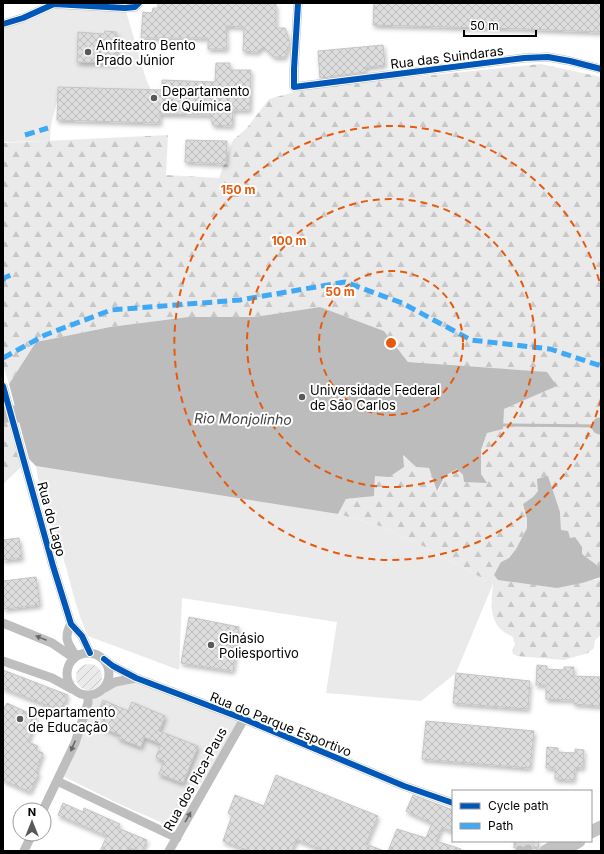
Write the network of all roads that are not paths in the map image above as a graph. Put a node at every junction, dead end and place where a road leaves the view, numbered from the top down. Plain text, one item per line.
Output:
1 (38, 3) edge
2 (139, 3) edge
3 (298, 3) edge
4 (48, 6) junction
5 (3, 24) edge
6 (601, 69) edge
7 (3, 386) edge
8 (3, 623) edge
9 (71, 624) junction
10 (90, 653) junction
11 (75, 657) junction
12 (104, 659) junction
13 (3, 661) edge
14 (136, 678) junction
15 (105, 688) junction
16 (72, 689) junction
17 (88, 696) junction
18 (244, 719) junction
19 (57, 782) junction
20 (48, 802) edge
21 (452, 803) edge
22 (601, 827) edge
23 (592, 832) edge
24 (177, 838) junction
25 (562, 842) edge
26 (577, 842) edge
27 (169, 851) edge
28 (546, 851) edge
29 (563, 851) edge

1 - 4 street
2 - 4 street
3 - 6 street, Rua das Suindaras
4 - 5 street
7 - 9 street, Rua do Lago
11 -> 8 street
9 - 10 street, Rua do Lago
9 - 11 street
10 - 11 street
10 - 12 street
11 - 16 street
12 - 14 street, Rua do Parque Esportivo
12 - 15 street
13 - 16 street
14 - 15 street
14 - 18 street, Rua do Parque Esportivo
15 - 17 street
16 - 17 street
17 -> 19 street
18 - 21 street, Rua do Parque Esportivo
24 -> 18 street, Rua dos Pica-Paus
19 - 20 street
19 - 24 street
22 - 23 main road
24 - 27 street, Rua dos Pica-Paus
25 - 28 main road
26 - 29 main road

